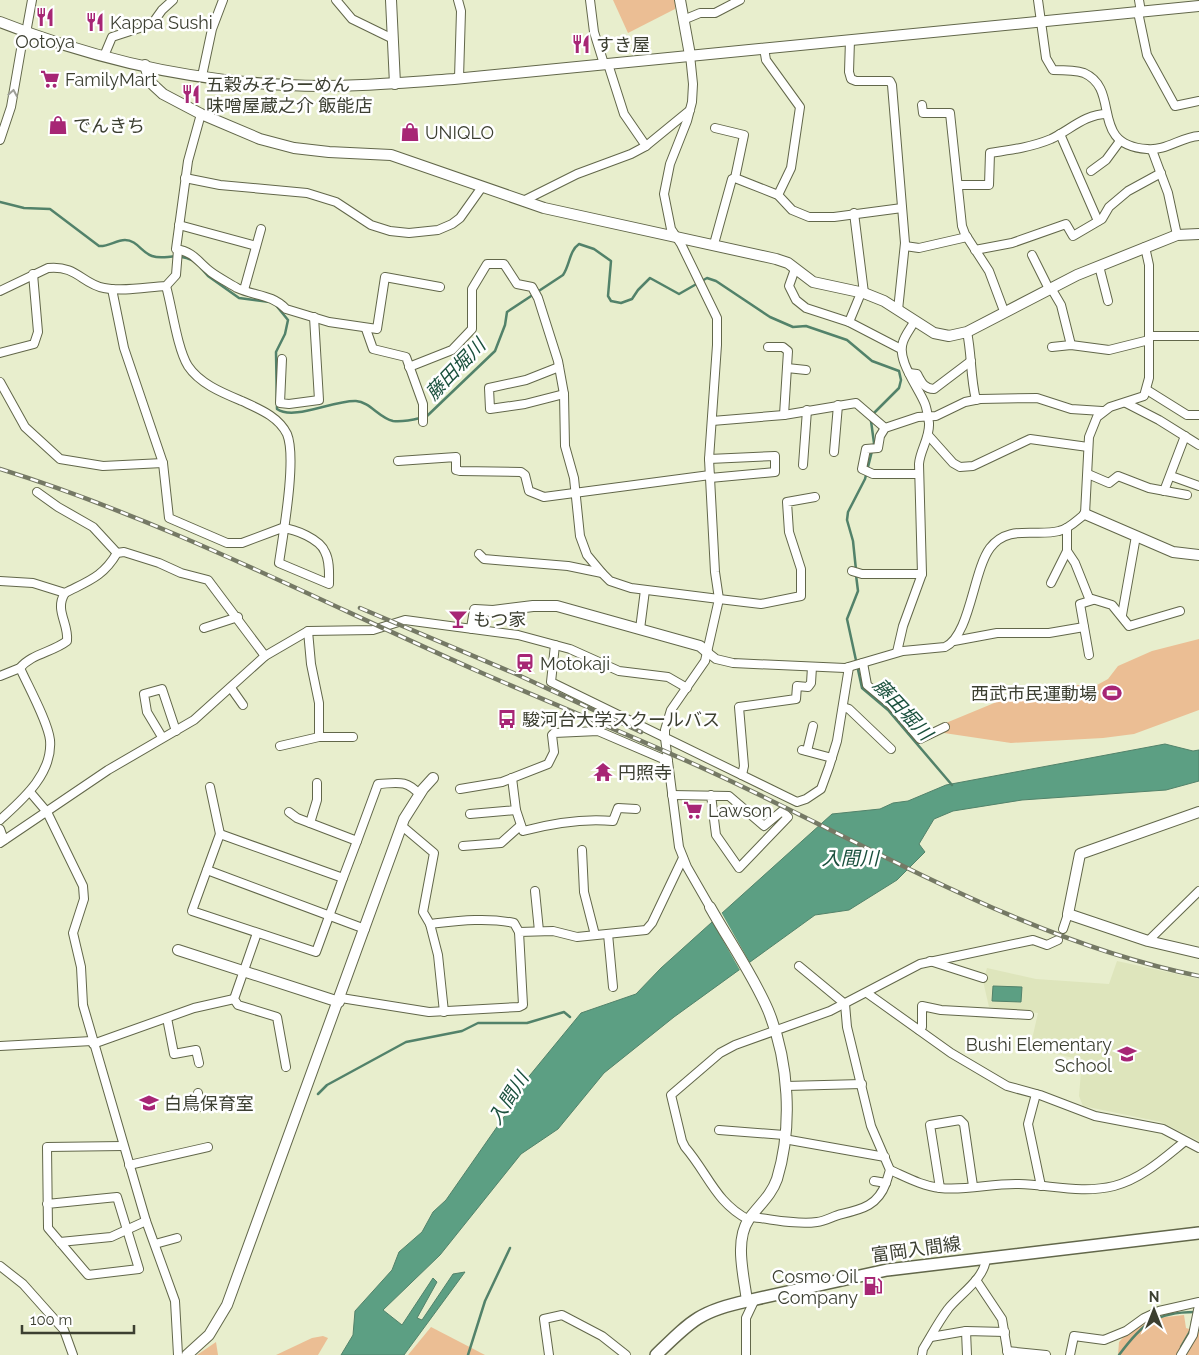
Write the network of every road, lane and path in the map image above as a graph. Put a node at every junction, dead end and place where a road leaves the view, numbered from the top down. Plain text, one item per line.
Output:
1 (32, 0) edge
2 (173, 0) edge
3 (223, 0) edge
4 (336, 0) edge
5 (391, 0) edge
6 (458, 0) edge
7 (590, 0) edge
8 (680, 0) edge
9 (740, 0) edge
10 (1038, 0) edge
11 (1139, 0) edge
12 (1199, 6) edge
13 (1140, 12) junction
14 (683, 20) junction
15 (1041, 21) junction
16 (0, 22) edge
17 (25, 32) junction
18 (393, 39) junction
19 (850, 40) junction
20 (764, 48) junction
21 (690, 55) junction
22 (104, 56) junction
23 (606, 64) junction
24 (145, 65) junction
25 (202, 76) junction
26 (459, 78) junction
27 (395, 84) junction
28 (1199, 101) edge
29 (922, 105) dead end
30 (690, 110) junction
31 (201, 114) junction
32 (1106, 114) junction
33 (715, 128) dead end
34 (1060, 134) junction
35 (1199, 136) edge
36 (0, 140) edge
37 (1120, 141) junction
38 (646, 146) junction
39 (1152, 150) junction
40 (1091, 171) dead end
41 (1161, 173) junction
42 (185, 178) junction
43 (735, 178) junction
44 (959, 185) junction
45 (482, 188) junction
46 (778, 195) junction
47 (523, 202) junction
48 (902, 208) junction
49 (854, 213) junction
50 (1098, 221) junction
51 (179, 225) junction
52 (261, 229) dead end
53 (1199, 234) edge
54 (675, 235) junction
55 (1177, 235) junction
56 (967, 237) junction
57 (714, 244) junction
58 (256, 246) junction
59 (905, 246) junction
60 (1145, 247) junction
61 (975, 250) junction
62 (177, 253) junction
63 (1032, 255) dead end
64 (1099, 266) junction
65 (795, 269) junction
66 (33, 274) junction
67 (166, 286) junction
68 (440, 287) dead end
69 (1050, 288) junction
70 (112, 289) junction
71 (244, 290) junction
72 (0, 291) edge
73 (862, 293) junction
74 (1108, 300) dead end
75 (898, 310) junction
76 (1004, 311) junction
77 (314, 317) junction
78 (849, 322) junction
79 (914, 322) junction
80 (366, 329) junction
81 (967, 332) junction
82 (1199, 336) edge
83 (1149, 338) junction
84 (1071, 344) junction
85 (768, 347) dead end
86 (1052, 347) dead end
87 (901, 349) junction
88 (0, 353) edge
89 (282, 359) dead end
90 (971, 360) junction
91 (409, 367) junction
92 (559, 367) junction
93 (787, 368) junction
94 (806, 370) dead end
95 (909, 373) junction
96 (0, 382) edge
97 (1147, 390) junction
98 (564, 394) junction
99 (976, 400) junction
100 (1126, 403) junction
101 (838, 405) junction
102 (807, 410) junction
103 (1102, 411) junction
104 (784, 415) junction
105 (1199, 415) edge
106 (928, 416) junction
107 (423, 417) dead end
108 (712, 421) junction
109 (885, 428) junction
110 (928, 435) junction
111 (1185, 436) junction
112 (1199, 445) edge
113 (1088, 447) junction
114 (834, 452) dead end
115 (709, 459) junction
116 (398, 461) dead end
117 (163, 463) junction
118 (803, 465) dead end
119 (919, 474) junction
120 (1088, 474) junction
121 (710, 476) junction
122 (1171, 476) junction
123 (1199, 486) edge
124 (1164, 490) junction
125 (37, 492) dead end
126 (575, 492) junction
127 (1187, 495) dead end
128 (815, 497) dead end
129 (1085, 514) junction
130 (284, 528) junction
131 (1067, 528) junction
132 (1136, 536) junction
133 (1067, 551) junction
134 (117, 553) junction
135 (479, 554) dead end
136 (1199, 556) edge
137 (852, 571) dead end
138 (602, 573) junction
139 (922, 574) junction
140 (0, 581) edge
141 (1051, 584) dead end
142 (645, 590) junction
143 (65, 593) junction
144 (719, 600) junction
145 (1093, 600) junction
146 (1180, 611) dead end
147 (1122, 615) junction
148 (238, 617) junction
149 (1084, 627) junction
150 (204, 628) dead end
151 (472, 628) junction
152 (640, 629) junction
153 (308, 631) junction
154 (954, 641) junction
155 (555, 645) junction
156 (707, 652) junction
157 (897, 652) junction
158 (265, 656) junction
159 (1090, 656) dead end
160 (856, 665) junction
161 (812, 667) junction
162 (20, 668) junction
163 (0, 676) edge
164 (231, 688) junction
165 (687, 688) junction
166 (243, 706) dead end
167 (842, 707) junction
168 (813, 726) dead end
169 (945, 727) dead end
170 (176, 731) junction
171 (162, 737) junction
172 (319, 737) junction
173 (353, 737) dead end
174 (665, 738) junction
175 (280, 746) dead end
176 (891, 748) dead end
177 (832, 758) junction
178 (668, 761) junction
179 (742, 775) junction
180 (433, 778) dead end
181 (512, 778) junction
182 (317, 783) dead end
183 (210, 787) dead end
184 (460, 790) dead end
185 (30, 792) junction
186 (420, 795) junction
187 (672, 795) junction
188 (711, 795) junction
189 (793, 800) junction
190 (636, 809) dead end
191 (516, 810) junction
192 (782, 811) junction
193 (47, 812) junction
194 (289, 812) dead end
195 (1199, 812) edge
196 (470, 814) dead end
197 (0, 820) edge
198 (310, 823) junction
199 (402, 826) junction
200 (520, 826) junction
201 (0, 829) edge
202 (220, 834) junction
203 (357, 841) junction
204 (2, 842) edge
205 (463, 846) dead end
206 (582, 850) dead end
207 (683, 858) junction
208 (207, 870) junction
209 (343, 878) junction
210 (535, 891) dead end
211 (1199, 891) edge
212 (710, 908) joint
213 (1068, 914) junction
214 (329, 915) junction
215 (430, 924) junction
216 (365, 929) junction
217 (1063, 929) dead end
218 (539, 931) junction
219 (519, 932) junction
220 (257, 933) junction
221 (608, 934) junction
222 (595, 935) junction
223 (1058, 940) dead end
224 (1148, 941) junction
225 (178, 950) dead end
226 (1199, 953) edge
227 (930, 961) junction
228 (799, 966) dead end
229 (244, 971) junction
230 (983, 978) dead end
231 (613, 987) dead end
232 (867, 993) junction
233 (234, 999) junction
234 (340, 1000) junction
235 (845, 1004) junction
236 (444, 1012) junction
237 (1029, 1015) dead end
238 (167, 1018) junction
239 (919, 1030) junction
240 (775, 1031) junction
241 (93, 1043) junction
242 (0, 1046) edge
243 (199, 1063) dead end
244 (286, 1066) dead end
245 (862, 1084) junction
246 (786, 1086) junction
247 (198, 1094) dead end
248 (1036, 1094) junction
249 (200, 1107) dead end
250 (719, 1130) dead end
251 (784, 1137) junction
252 (1184, 1142) junction
253 (124, 1146) junction
254 (208, 1147) dead end
255 (1199, 1148) edge
256 (884, 1157) junction
257 (129, 1165) junction
258 (890, 1170) junction
259 (874, 1181) dead end
260 (886, 1183) junction
261 (973, 1186) junction
262 (1040, 1186) junction
263 (940, 1188) junction
264 (47, 1204) junction
265 (750, 1218) junction
266 (146, 1221) junction
267 (127, 1229) junction
268 (1199, 1233) edge
269 (177, 1238) dead end
270 (60, 1242) junction
271 (155, 1244) junction
272 (986, 1257) junction
273 (0, 1267) edge
274 (976, 1280) junction
275 (751, 1300) junction
276 (1199, 1307) edge
277 (966, 1331) junction
278 (1005, 1332) junction
279 (931, 1336) junction
280 (1007, 1353) edge
281 (73, 1355) edge
282 (178, 1355) edge
283 (187, 1355) edge
284 (549, 1355) edge
285 (626, 1355) edge
286 (656, 1355) edge
287 (746, 1355) edge
288 (922, 1355) edge
289 (967, 1355) edge
290 (1046, 1355) edge
291 (1070, 1355) edge
292 (1181, 1355) edge

1 - 17 street
2 - 22 street
3 - 25 street
4 - 18 street
5 - 18 street
6 - 26 street
7 - 23 street
8 - 14 street
9 - 14 street
10 - 15 street
11 - 13 street
12 - 13 street
13 - 15 street
13 - 28 street
14 - 21 street
15 - 19 street
15 - 32 street
16 - 17 street
17 - 22 street
36 -> 17 street
18 - 27 street
19 - 20 street
19 - 48 street
20 - 21 street
20 - 46 street
21 - 23 street
21 - 30 street
22 - 24 street
23 - 26 street
23 - 38 street
24 - 25 street
24 - 31 street
25 - 27 street
26 - 27 street
29 - 44 street
30 - 38 street
30 - 54 street
31 - 42 street
31 - 45 street
32 - 34 street
32 - 37 street
33 - 43 street
34 - 44 street
34 - 50 street
35 - 39 street
37 - 39 street
37 - 40 street
38 - 47 street
39 - 41 street
41 - 50 street
41 - 55 street
42 - 45 street
42 - 51 street
43 - 46 street
43 - 57 street
44 - 56 street
45 - 47 street
46 - 49 street
47 - 54 street
48 - 49 street
48 - 59 street
49 - 73 street
50 - 61 street
51 - 58 street
51 - 62 street
52 - 58 street
53 - 55 street
54 - 57 street
54 - 108 street
55 - 60 street
56 - 59 street
56 - 61 street
57 - 65 street
58 - 71 street
59 - 75 street
60 - 64 street
60 - 83 street
61 - 76 street
62 - 67 street
62 - 71 street
63 - 69 street
64 - 69 street
64 - 74 street
65 - 73 street
65 - 78 street
66 - 70 street
66 - 72 street
66 - 88 street
67 - 70 street
67 - 130 street
68 - 80 street
69 - 76 street
69 - 84 street
70 - 117 street
71 - 77 street
73 - 75 street
73 - 78 street
75 - 79 street
76 - 81 street
77 - 80 street
77 - 89 street
78 - 87 street
79 - 81 street
79 - 87 street
80 - 91 street
81 - 90 street
82 - 83 street
83 - 84 street
83 - 97 street
84 - 86 street
85 - 93 street
87 - 95 street
90 - 95 street
90 - 99 street
91 - 92 street
91 - 107 street
92 - 98 street
92 - 98 street
93 - 94 street
93 - 104 street
95 - 106 street
96 - 117 street
97 - 100 street
97 - 105 street
98 - 126 street
99 - 103 street
99 - 106 street
100 - 103 street
100 - 111 street
101 - 102 street
101 - 109 street
101 - 114 street
102 - 104 street
102 - 118 street
103 - 113 street
104 - 108 street
106 - 109 street
106 - 110 street
108 - 115 street
109 - 119 street
110 - 113 street
110 - 119 street
111 - 112 street
111 - 122 street
113 - 120 street
115 - 121 street
115 - 121 street
116 - 126 street
117 - 130 street
119 - 139 street
120 - 124 street
120 - 129 street
121 - 126 street
121 - 144 street
122 - 123 street
122 - 124 street
124 - 127 street
125 - 134 street
126 - 138 street
128 - 144 street
129 - 131 street
129 - 132 street
130 - 130 street
131 - 133 street
131 - 154 street
132 - 136 street
132 - 147 street
133 - 141 street
133 - 145 street
134 - 143 street
134 - 148 street
135 - 138 street
137 - 139 street
138 - 142 street
139 - 157 street
140 - 143 street
142 - 144 street
142 - 152 street
143 - 162 street
144 - 156 street
145 - 147 street
145 - 149 street
146 - 147 street
148 - 150 street
148 - 158 street
149 - 154 street
149 - 159 street
151 - 152 street
151 - 153 street
151 - 155 street
152 - 156 street
153 - 158 street
153 - 172 street
154 - 157 street
155 - 165 street
155 - 174 street
156 - 161 street
156 - 165 street
157 - 160 street
158 - 164 street
160 - 161 street
160 - 167 street
160 - 169 street
161 - 179 street
162 - 163 street
162 - 185 street
164 - 166 street
164 - 170 street
165 - 174 street
167 - 176 street
167 - 177 street
168 - 177 street
170 - 171 street
170 - 171 street
171 - 193 street
172 - 173 street
172 - 175 street
174 - 178 street
174 - 179 street
177 - 189 street
178 - 181 street
178 - 187 street
179 - 189 street
180 - 186 street
181 - 184 street
181 - 191 street
182 - 198 street
183 - 202 street
185 - 193 street
185 - 197 street
186 - 199 street
186 - 203 street
187 - 188 street
187 - 207 street
188 - 192 street
188 - 192 street
189 - 192 street
190 - 200 street
191 - 196 street
191 - 200 street
193 - 204 street
193 - 241 street
194 - 198 street
195 - 213 street
198 - 203 street
199 - 215 street
199 - 216 street
200 - 205 street
201 - 204 street
202 - 208 street
202 - 209 street
203 - 209 street
206 - 222 street
207 - 212 street
207 - 221 street
208 - 214 street
208 - 220 street
209 - 214 street
210 - 218 street
211 - 224 street
212 - 240 street
213 - 217 street
213 - 224 street
214 - 216 street
214 - 220 street
215 - 219 street
215 - 236 street
216 - 234 street
218 - 219 street
218 - 222 street
219 - 236 street
220 - 229 street
221 - 222 street
221 - 231 street
223 - 227 street
224 - 226 street
225 - 229 street
227 - 230 street
227 - 232 street
228 - 235 street
229 - 233 street
229 - 234 street
232 - 235 street
232 - 239 street
233 - 238 street
233 - 244 street
234 - 236 street
234 - 283 street
235 - 240 street
235 - 245 street
237 - 239 street
238 - 241 street
238 - 243 street
239 - 248 street
240 - 246 street
240 - 265 street
241 - 242 street
241 - 253 street
245 - 246 street
245 - 256 street
246 - 251 street
247 - 249 street
248 - 252 street
248 - 262 street
250 - 251 street
251 - 256 street
251 - 265 street
252 - 255 street
252 - 262 street
253 - 257 street
253 - 264 street
254 - 257 street
256 - 258 street
257 - 266 street
258 - 260 street
258 - 263 street
259 - 260 street
260 - 265 street
261 - 262 street
261 - 263 street
261 - 263 street
264 - 267 street
264 - 270 street
265 - 275 street
266 - 267 street
266 - 271 street
267 - 270 street
267 - 270 street
268 - 272 main road, 富岡入間線
269 - 271 street
271 - 282 street
272 - 274 street
272 - 275 main road, 富岡入間線
273 - 281 street
274 - 278 street
274 - 279 street
275 - 286 main road, 富岡入間線
275 - 287 street
276 - 291 street
276 - 292 street
277 - 278 street
277 - 279 street
277 - 289 street
278 - 280 street
279 - 288 street
280 - 290 street
284 - 285 street

